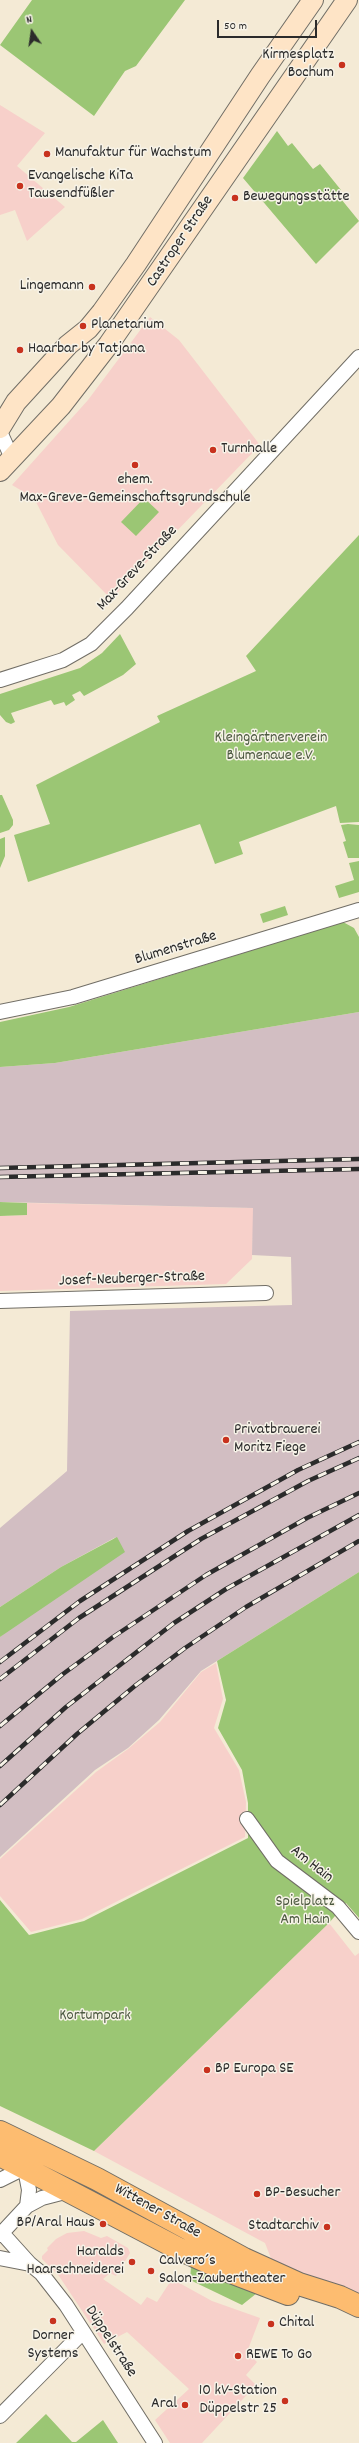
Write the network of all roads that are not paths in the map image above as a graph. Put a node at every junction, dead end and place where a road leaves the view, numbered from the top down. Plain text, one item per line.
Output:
1 (313, 0) edge
2 (347, 0) edge
3 (260, 76) junction
4 (285, 90) junction
5 (359, 357) edge
6 (0, 428) edge
7 (0, 432) edge
8 (4, 462) edge
9 (0, 680) edge
10 (359, 910) edge
11 (0, 1012) edge
12 (266, 1293) dead end
13 (0, 1301) edge
14 (247, 1819) dead end
15 (359, 1932) edge
16 (4, 2141) edge
17 (55, 2158) junction
18 (25, 2166) junction
19 (0, 2180) edge
20 (69, 2191) junction
21 (27, 2206) junction
22 (1, 2234) edge
23 (0, 2258) edge
24 (30, 2264) junction
25 (359, 2306) edge
26 (359, 2312) edge
27 (83, 2332) junction
28 (0, 2416) edge
29 (155, 2443) edge

1 - 3 main road, Castroper Straße
2 - 4 main road, Castroper Straße
3 - 4 main road
3 - 6 main road, Castroper Straße
4 - 8 main road, Castroper Straße
5 - 9 street, Max-Greve-Straße
7 - 8 street
10 - 11 street, Blumenstraße
12 - 13 street, Josef-Neuberger-Straße
14 - 15 street, Am Hain
16 - 17 main road, Wittener Straße
16 - 18 main road, Wittener Straße
17 - 18 street
17 - 25 main road, Wittener Straße
18 - 19 street
18 - 20 main road, Wittener Straße
18 - 21 street
20 - 21 street
20 - 26 main road, Wittener Straße
21 - 22 street
22 - 24 street, Düppelstraße
23 - 24 street
24 - 27 street, Düppelstraße
27 - 28 street
27 - 29 street, Düppelstraße

